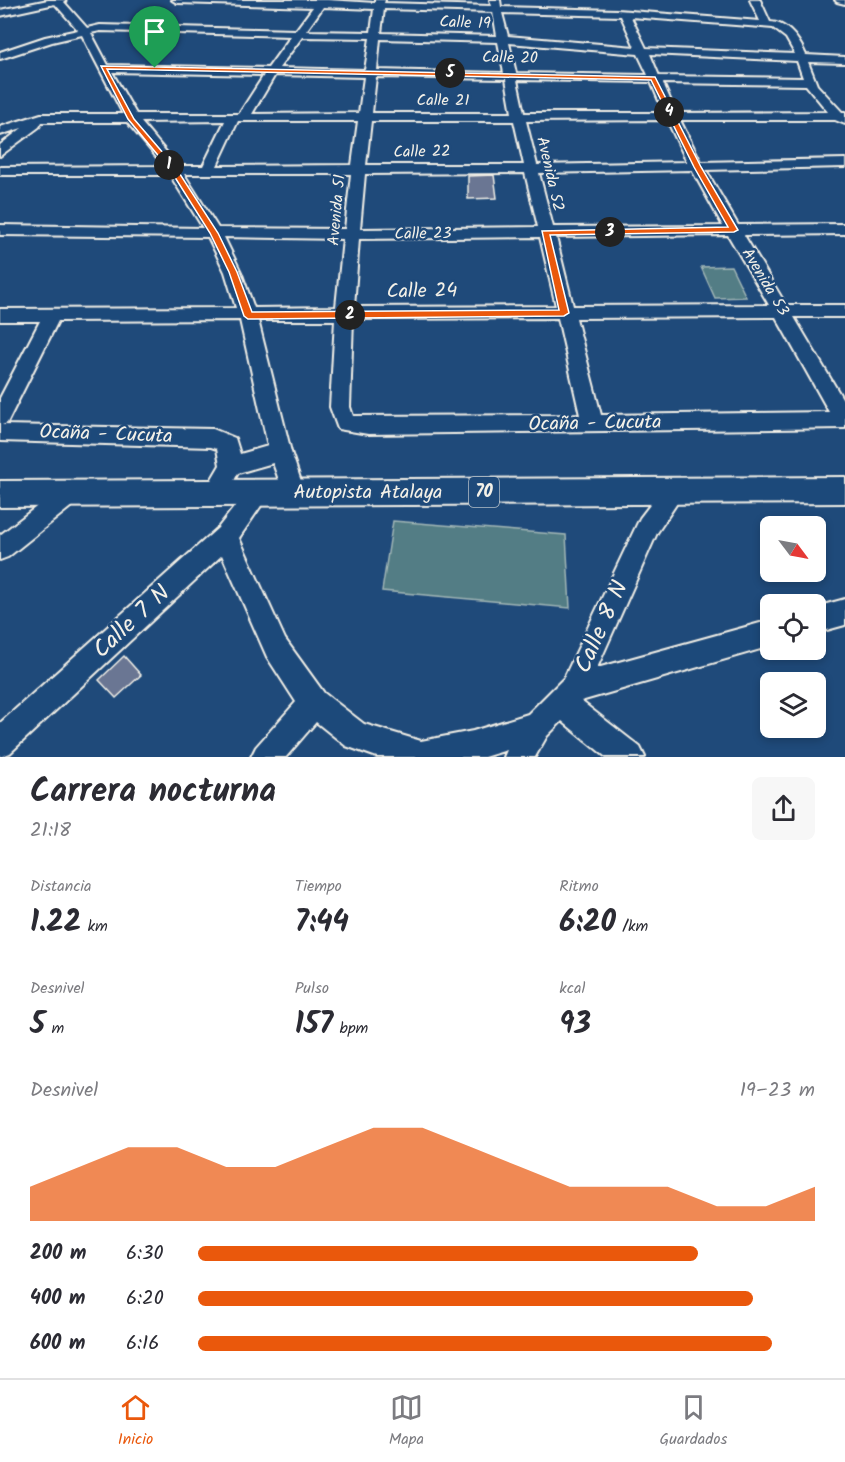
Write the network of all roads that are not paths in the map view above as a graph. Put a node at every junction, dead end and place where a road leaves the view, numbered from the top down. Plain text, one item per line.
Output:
1 (59, 0) edge
2 (177, 0) edge
3 (614, 0) edge
4 (755, 0) edge
5 (840, 0) edge
6 (205, 1) edge
7 (845, 1) edge
8 (322, 2) edge
9 (380, 3) edge
10 (496, 5) edge
11 (197, 10) dead end
12 (0, 13) edge
13 (621, 13) junction
14 (766, 24) junction
15 (84, 30) junction
16 (298, 34) junction
17 (376, 36) junction
18 (502, 39) junction
19 (0, 47) edge
20 (13, 51) junction
21 (644, 51) junction
22 (0, 56) edge
23 (804, 58) junction
24 (845, 60) edge
25 (103, 68) junction
26 (272, 70) junction
27 (372, 72) junction
28 (510, 74) junction
29 (653, 78) junction
30 (809, 82) junction
31 (367, 117) junction
32 (519, 117) junction
33 (671, 117) junction
34 (41, 118) junction
35 (238, 118) junction
36 (843, 118) edge
37 (132, 119) junction
38 (0, 131) edge
39 (0, 152) edge
40 (845, 163) edge
41 (697, 167) junction
42 (209, 169) junction
43 (531, 169) junction
44 (174, 170) junction
45 (358, 170) junction
46 (0, 171) edge
47 (845, 229) edge
48 (0, 230) edge
49 (734, 230) junction
50 (545, 232) junction
51 (214, 233) junction
52 (354, 234) junction
53 (845, 311) edge
54 (784, 312) junction
55 (564, 313) junction
56 (0, 315) edge
57 (344, 315) junction
58 (52, 316) junction
59 (248, 316) junction
60 (0, 417) edge
61 (845, 420) edge
62 (345, 423) joint
63 (592, 425) junction
64 (0, 432) edge
65 (280, 452) junction
66 (231, 466) junction
67 (845, 490) edge
68 (674, 491) junction
69 (294, 493) junction
70 (0, 494) edge
71 (70, 494) junction
72 (214, 495) junction
73 (258, 495) junction
74 (226, 536) junction
75 (0, 549) edge
76 (845, 612) edge
77 (826, 617) edge
78 (760, 636) edge
79 (567, 695) junction
80 (314, 703) junction
81 (537, 726) junction
82 (0, 743) edge
83 (266, 757) edge
84 (421, 757) edge
85 (519, 757) edge
86 (630, 757) edge

1 - 12 street
1 - 15 street
2 - 6 street
3 - 13 street, Avenida 53
4 - 14 street
5 - 7 street
6 - 8 street
6 - 11 street
8 - 9 street
8 - 16 street
9 - 10 street
9 - 17 street, Avenida 51
10 - 13 street
10 - 18 street, Avenida 52
13 - 14 street
13 - 21 street, Avenida 53
14 - 23 street
15 - 16 street, Calle 19
15 - 20 street, Calle 19
15 - 25 street
16 - 17 street, Calle 19
16 - 26 street
17 - 18 street, Calle 19
17 - 27 street, Avenida 51
18 - 21 street, Calle 19
18 - 28 street, Avenida 52
19 - 20 street
20 - 22 street, Calle 19
21 - 23 street, Calle 19
21 - 29 street, Avenida 53
23 - 24 street, Calle 19
23 - 30 street
25 - 26 street, Calle 20
25 - 37 street
26 - 27 street, Calle 20
26 - 35 street
27 - 28 street, Calle 20
27 - 31 street, Avenida 51
28 - 29 street, Calle 20
28 - 32 street, Avenida 52
29 - 30 street, Calle 20
29 - 33 street, Avenida 53
30 - 36 street
31 - 32 street, Calle 21
31 - 35 street, Calle 21
31 - 45 street, Avenida 51
32 - 33 street, Calle 21
32 - 43 street, Avenida 52
33 - 36 street, Calle 21
33 - 41 street, Avenida 53
34 - 37 street, Calle 21
34 - 38 street, Calle 21
34 - 39 street
35 - 37 street, Calle 21
35 - 42 street
37 - 44 street
40 - 41 street, Calle 22
41 - 43 street, Calle 22
41 - 49 street, Avenida 53
42 - 44 street, Calle 22
42 - 45 street, Calle 22
43 - 45 street, Calle 22
43 - 50 street, Avenida 52
44 - 46 street, Calle 22
44 - 51 street
45 - 52 street, Avenida 51
47 - 49 street, Calle 23
48 - 51 street, Calle 23
49 - 50 street, Calle 23
49 - 54 street, Avenida 53
50 - 52 street, Calle 23
50 - 55 street, Avenida 52
51 - 52 street, Calle 23
51 - 59 street
52 - 57 street, Avenida 51
53 - 54 street, Calle 24
54 - 55 street, Calle 24
54 - 61 street, Avenida 53
55 - 57 street, Calle 24
55 - 63 street, Avenida 52
56 - 58 street, Calle 24
57 - 59 street, Calle 24
57 - 62 street, Avenida 51
58 - 59 street, Calle 24
58 - 60 street
59 - 65 street
61 - 63 street, Ocaña - Cucuta
62 - 63 street, Ocaña - Cucuta
64 - 66 street, Ocaña - Cucuta
65 - 66 street
65 - 69 street
66 - 72 street
67 - 68 main road, Autopista Atalaya / 70
68 - 69 main road, Autopista Atalaya / 70
68 - 79 street, Calle 8 N
69 - 73 main road, Autopista Atalaya / 70
70 - 71 main road, Autopista Atalaya / 70
71 - 72 main road, Autopista Atalaya / 70
71 - 75 street
72 - 73 main road, Autopista Atalaya / 70
73 - 74 street, Calle 7 N
74 - 80 street
74 - 82 street, Calle 7 N
76 - 77 street
78 - 79 street
79 - 81 street, Calle 8 N
79 - 86 street
80 - 83 street
80 - 84 street
81 - 84 street
81 - 85 street, Calle 8 N

